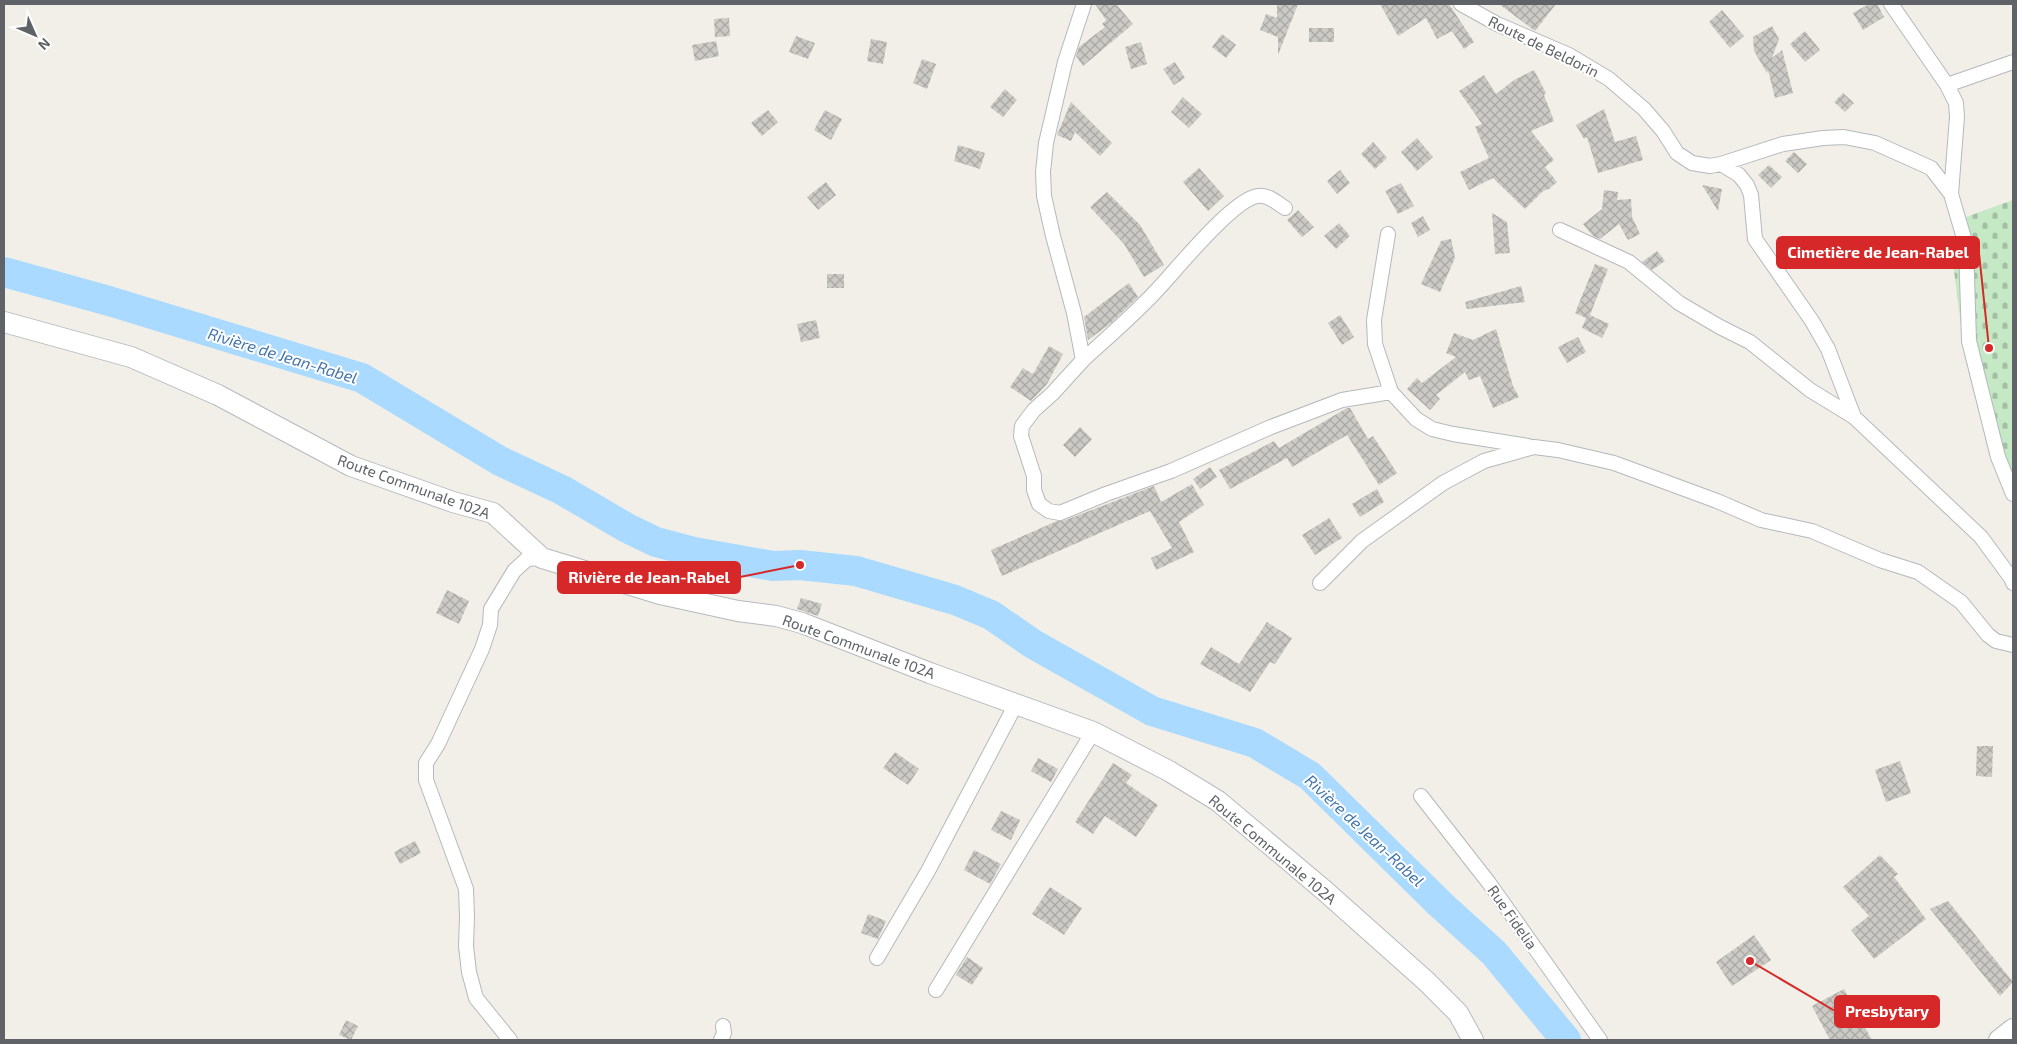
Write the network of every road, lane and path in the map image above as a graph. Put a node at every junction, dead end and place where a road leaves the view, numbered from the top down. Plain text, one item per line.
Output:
1 (1084, 4) edge
2 (1461, 4) edge
3 (1891, 4) edge
4 (2013, 62) edge
5 (1947, 85) junction
6 (1721, 164) junction
7 (1951, 194) junction
8 (1285, 208) dead end
9 (1560, 230) dead end
10 (1388, 234) dead end
11 (4, 322) edge
12 (1083, 360) junction
13 (1391, 392) junction
14 (1854, 417) junction
15 (1534, 447) junction
16 (2013, 494) edge
17 (542, 558) junction
18 (1320, 583) dead end
19 (2013, 583) edge
20 (2013, 645) edge
21 (1016, 704) junction
22 (1093, 732) junction
23 (1421, 796) dead end
24 (877, 958) dead end
25 (936, 990) dead end
26 (723, 1026) dead end
27 (2013, 1029) edge
28 (510, 1040) edge
29 (721, 1040) edge
30 (1474, 1040) edge
31 (1600, 1040) edge
32 (1999, 1040) edge

1 - 12 street
2 - 6 street, Route de Beldorin
3 - 5 street
4 - 5 street
5 - 7 street
6 - 7 street, Route de Beldorin
6 - 14 street
7 - 16 street, Route de Beldorin
8 - 12 street
9 - 14 street
10 - 13 street
11 - 17 street, Route Communale 102A
12 - 13 street
13 - 15 street
14 - 19 street
15 - 18 street
15 - 20 street
17 - 21 street, Route Communale 102A
17 - 28 street
21 - 22 street, Route Communale 102A
21 - 24 street
22 - 25 street
22 - 30 street, Route Communale 102A
23 - 31 street, Rue Fidelia
26 - 29 street
27 - 32 street

